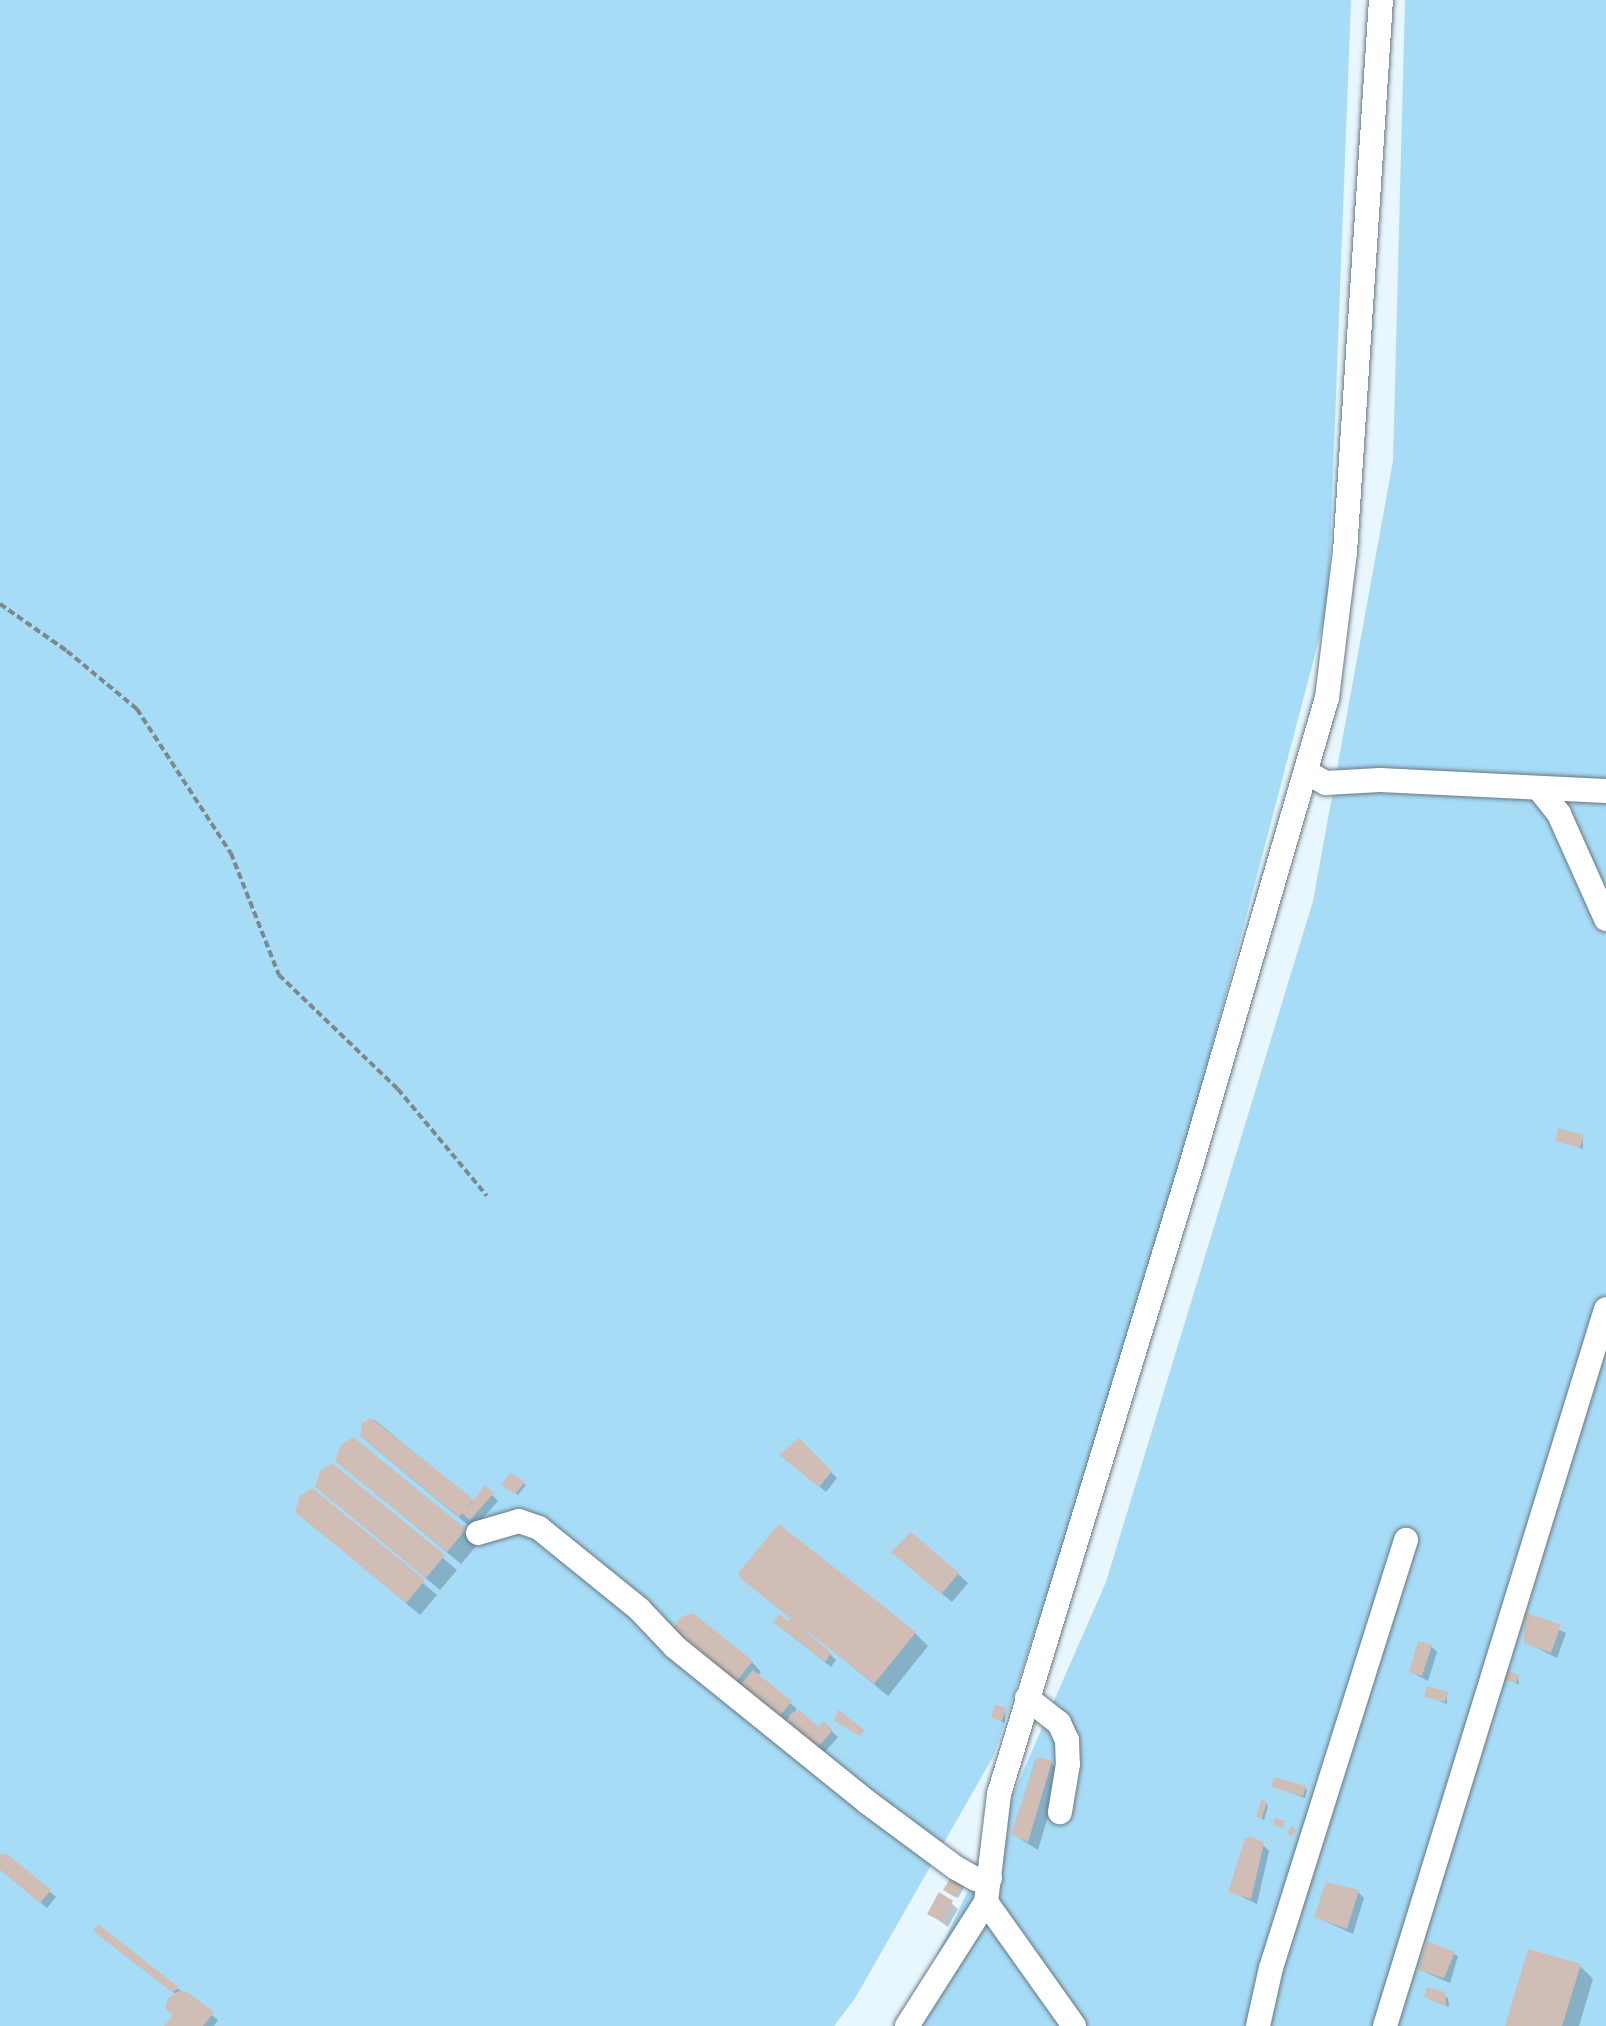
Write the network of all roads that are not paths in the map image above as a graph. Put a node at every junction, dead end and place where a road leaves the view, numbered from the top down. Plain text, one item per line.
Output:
1 (1381, 0) edge
2 (1306, 772) junction
3 (1539, 789) junction
4 (1606, 791) edge
5 (1606, 919) edge
6 (1606, 1309) edge
7 (478, 1532) dead end
8 (1406, 1540) dead end
9 (1027, 1698) junction
10 (1060, 1812) dead end
11 (988, 1890) junction
12 (907, 2026) edge
13 (1074, 2026) edge
14 (1258, 2026) edge
15 (1385, 2026) edge

1 - 2 street
2 - 3 street
2 - 9 street
3 - 4 street
3 - 5 street
6 - 15 street
7 - 11 street
8 - 14 street
9 - 10 street
9 - 11 street
11 - 12 street
11 - 13 street

